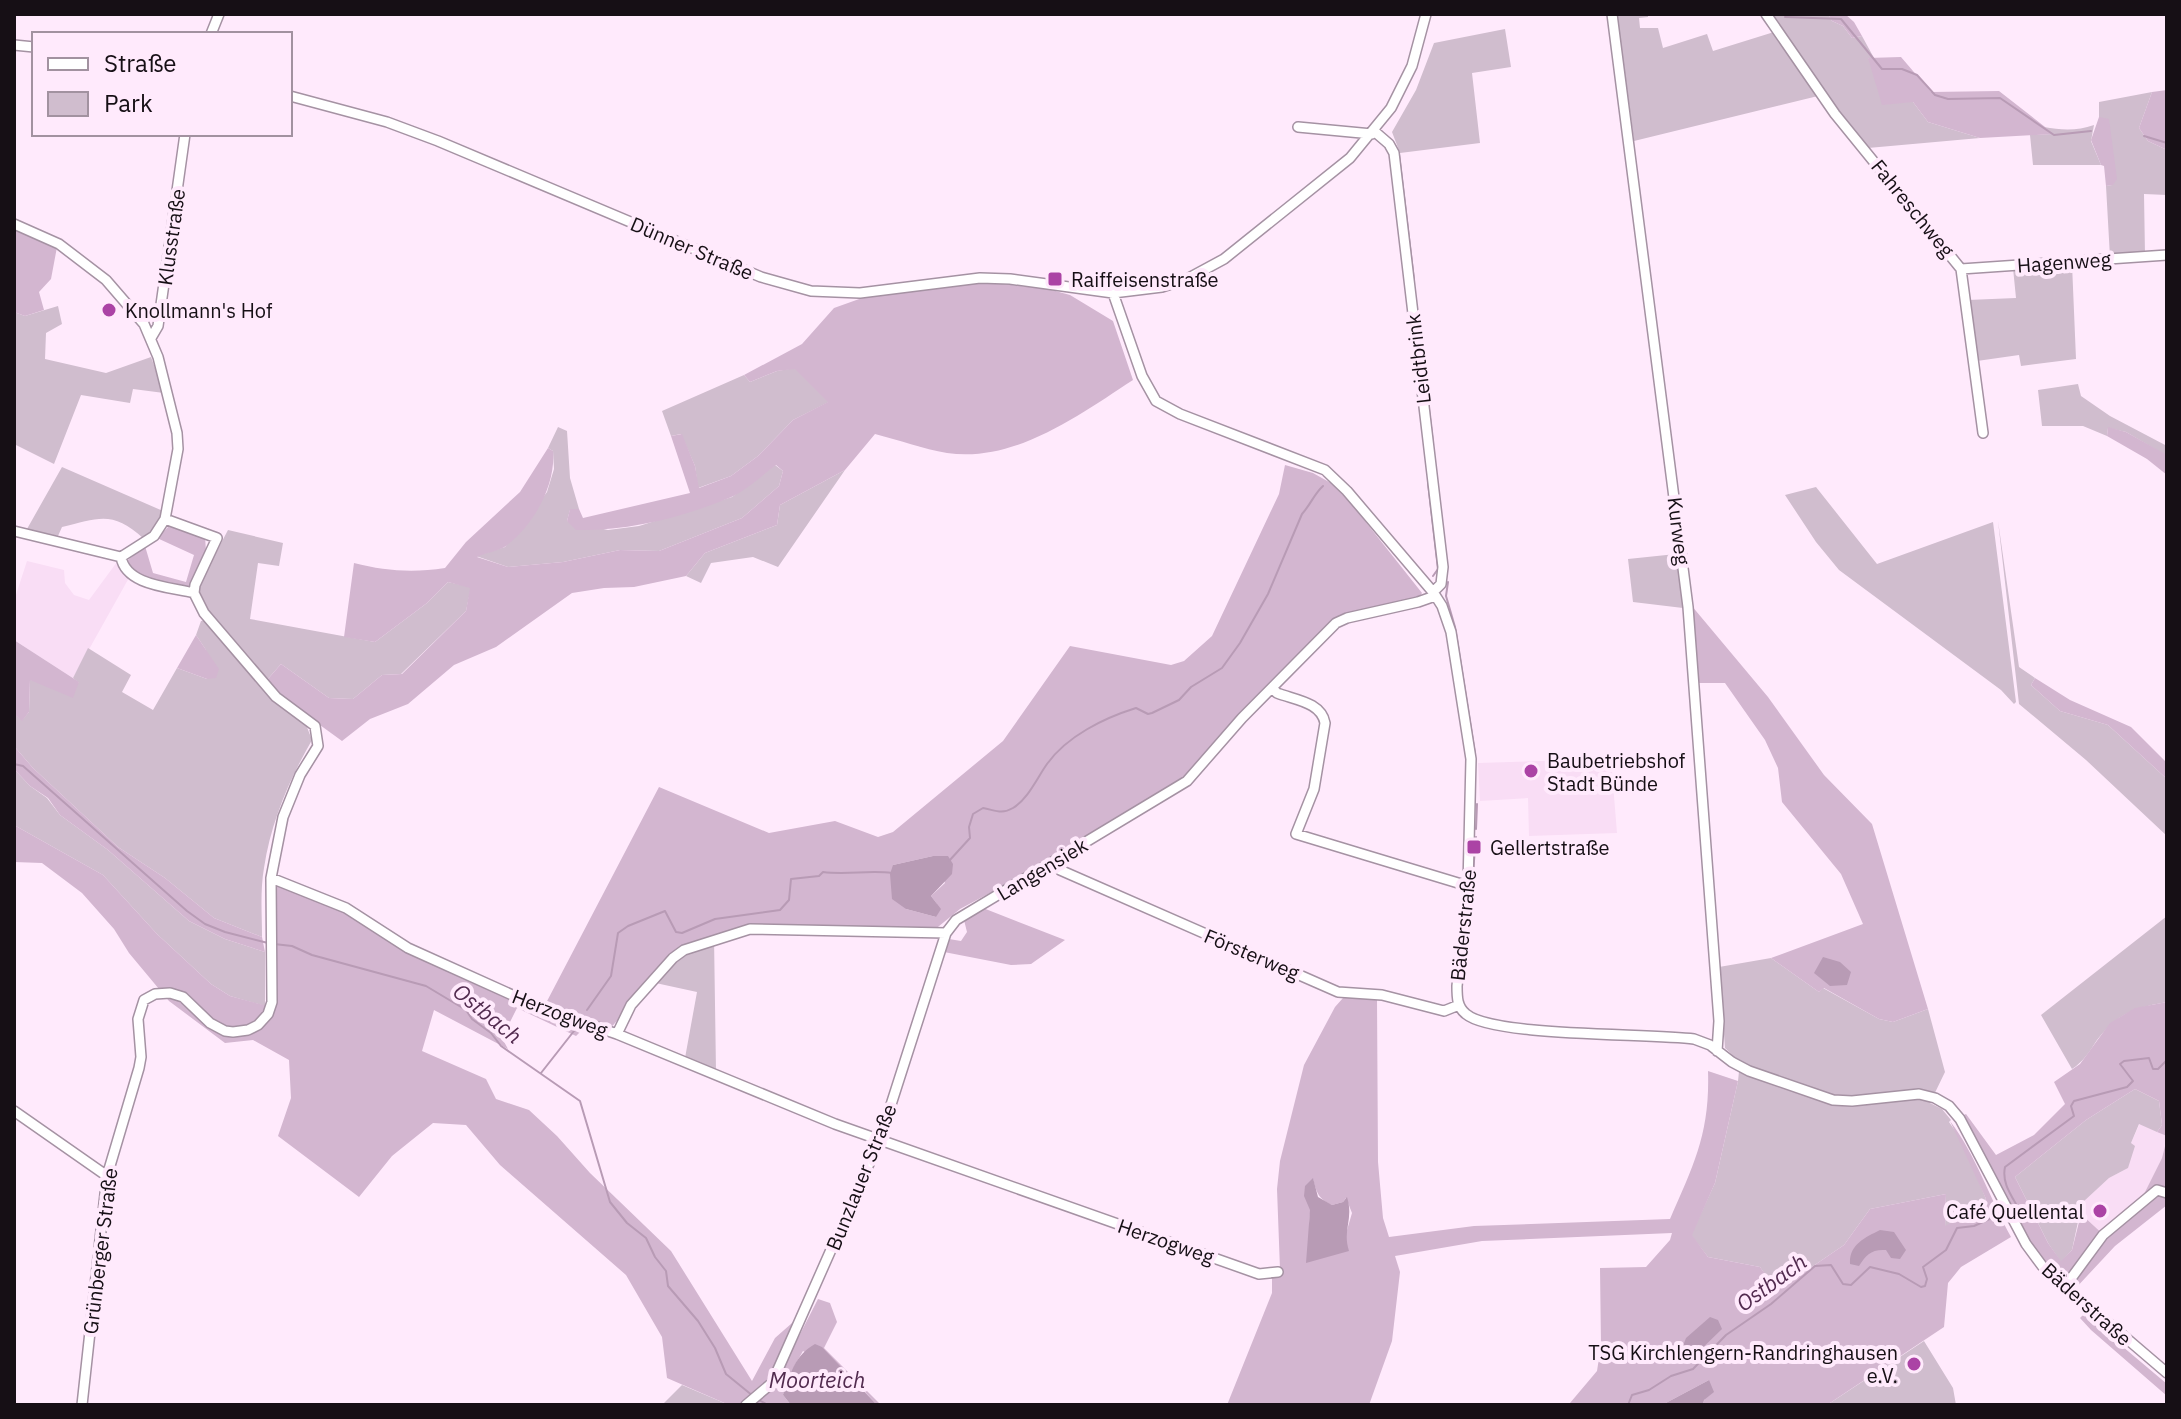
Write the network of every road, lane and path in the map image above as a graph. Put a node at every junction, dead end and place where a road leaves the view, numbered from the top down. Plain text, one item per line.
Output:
1 (1426, 14) edge
2 (1612, 14) edge
3 (1766, 14) edge
4 (292, 97) edge
5 (1298, 127) dead end
6 (1373, 132) junction
7 (185, 136) edge
8 (14, 224) edge
9 (2167, 255) edge
10 (1961, 269) junction
11 (1113, 293) junction
12 (151, 338) junction
13 (1983, 433) dead end
14 (165, 519) junction
15 (14, 531) edge
16 (121, 557) junction
17 (194, 593) junction
18 (1434, 594) junction
19 (1272, 688) junction
20 (1054, 862) junction
21 (271, 878) junction
22 (1468, 886) junction
23 (946, 933) junction
24 (1459, 1005) junction
25 (617, 1034) junction
26 (1717, 1051) junction
27 (14, 1111) edge
28 (880, 1139) junction
29 (107, 1176) junction
30 (2167, 1193) edge
31 (1278, 1272) dead end
32 (2064, 1288) junction
33 (2167, 1373) edge
34 (753, 1400) edge
35 (82, 1405) edge

1 - 6 street
2 - 26 street, Kurweg
3 - 10 street, Fahreschweg
4 - 11 street, Dünner Straße
5 - 6 street
6 - 11 street
6 - 18 street, Leidtbrink
7 - 12 street, Klusstraße
8 - 12 street
9 - 10 street, Hagenweg
10 - 13 street, Fahreschweg
11 - 18 street, Bäderstraße
12 - 14 street
14 - 16 street
14 - 17 street
15 - 16 street
16 - 17 street
17 - 21 street
18 - 19 street, Langensiek
18 - 22 street, Bäderstraße
19 - 20 street, Langensiek
19 - 22 street
20 - 23 street, Langensiek
20 - 24 street, Försterweg
21 - 25 street, Herzogweg
21 - 29 street, Grünberger Straße
22 - 24 street, Bäderstraße
23 - 25 street
23 - 28 street, Bunzlauer Straße
24 - 26 street, Bäderstraße
25 - 28 street, Herzogweg
26 - 32 street, Bäderstraße
27 - 29 street
28 - 31 street, Herzogweg
28 - 34 street, Bunzlauer Straße
29 - 35 street, Grünberger Straße
30 - 32 street
32 - 33 street, Bäderstraße

